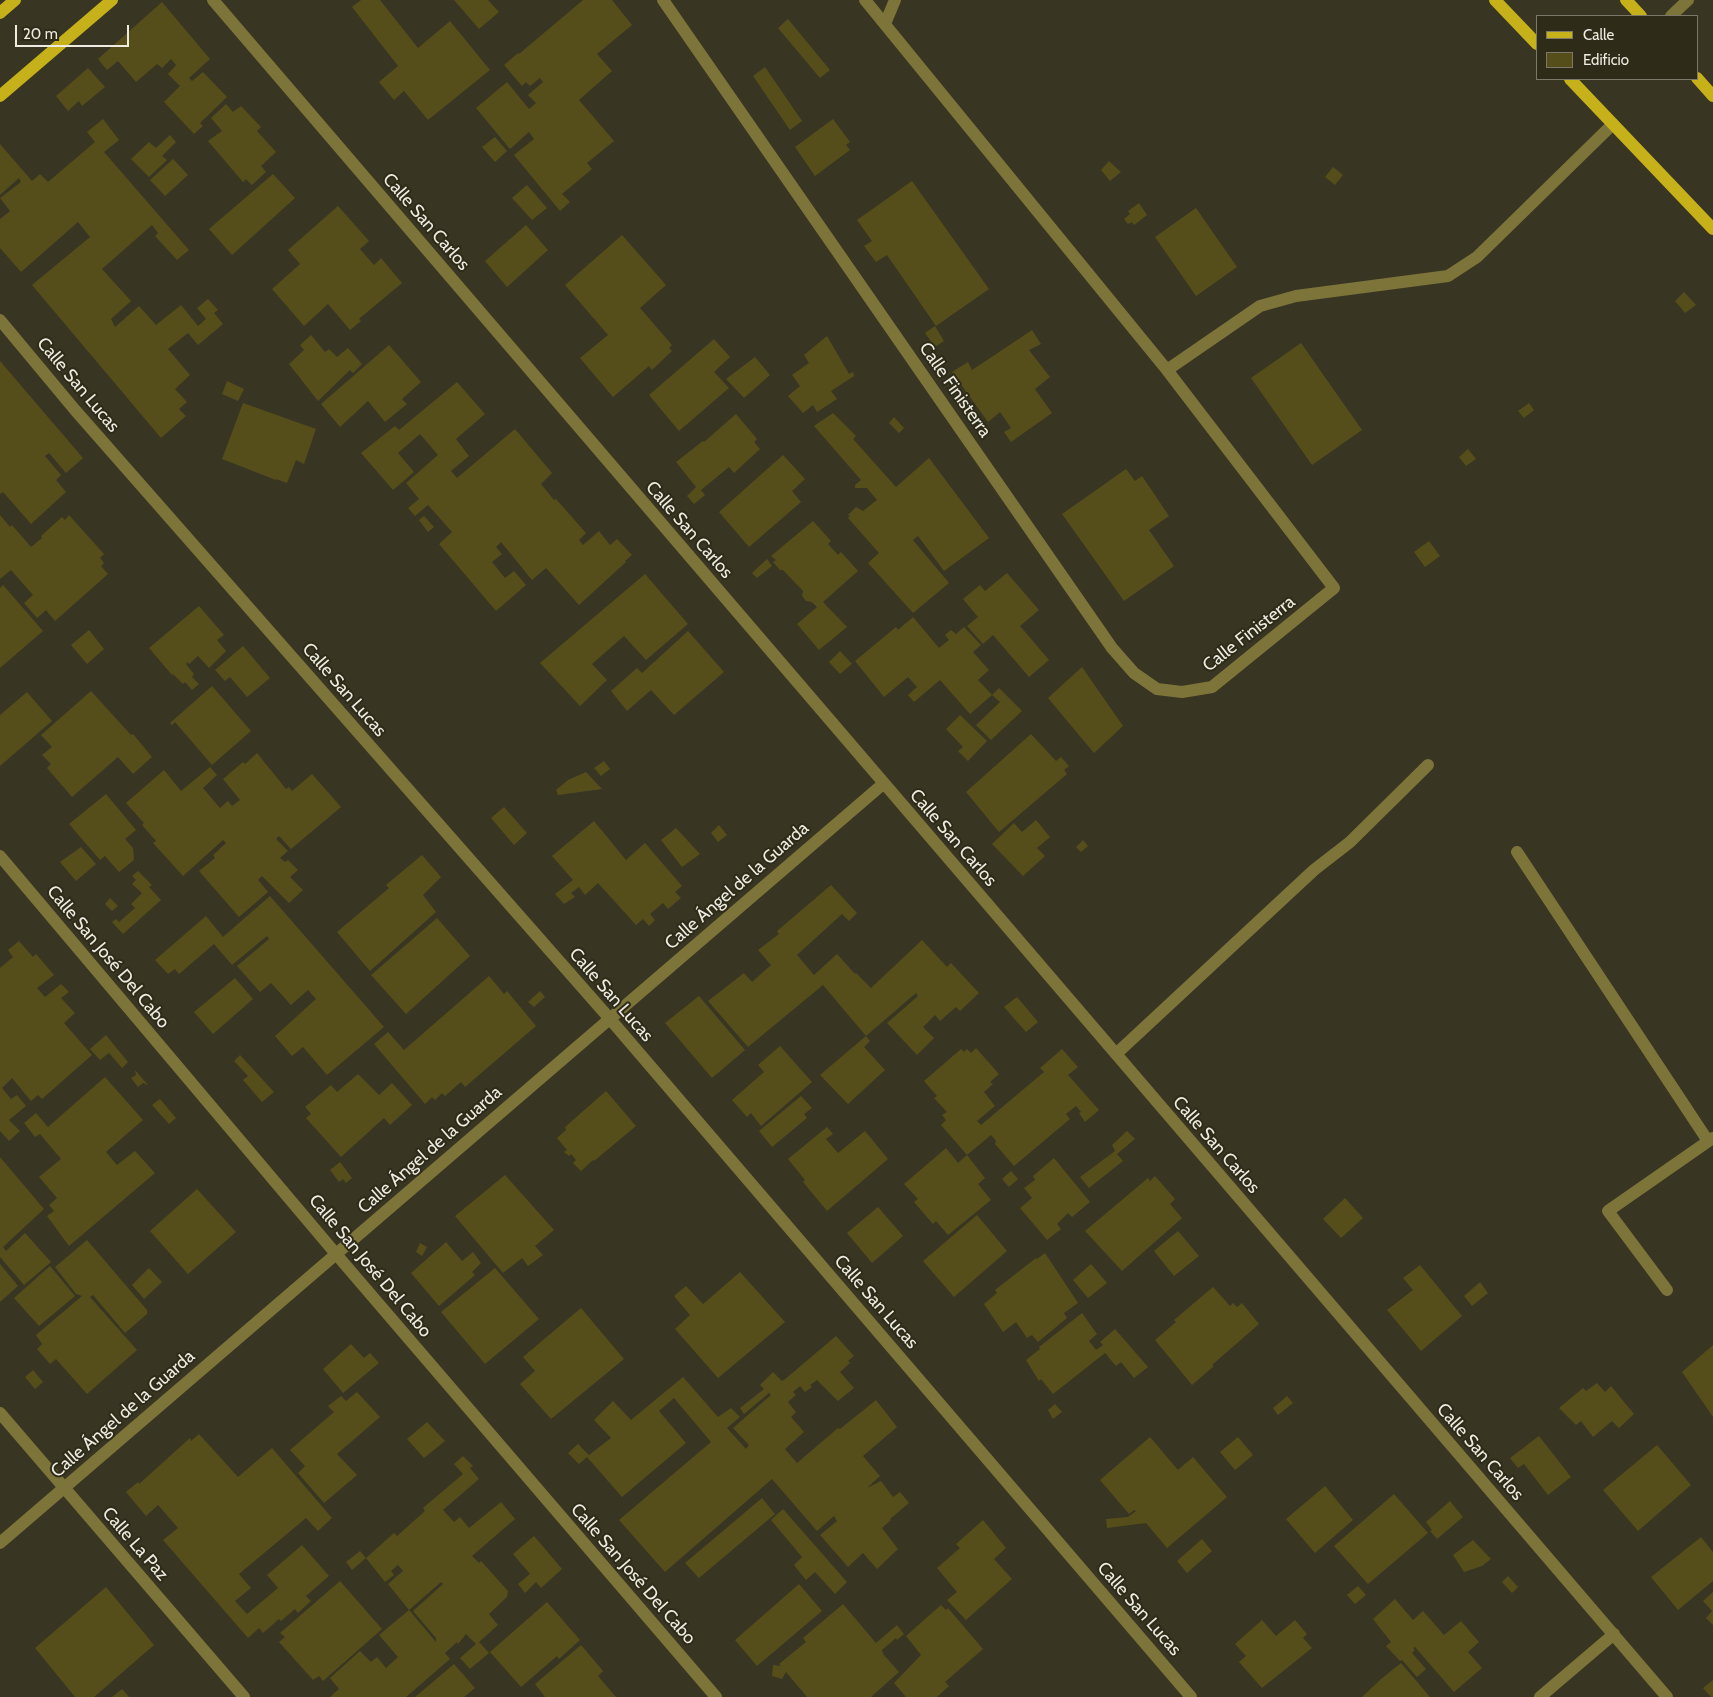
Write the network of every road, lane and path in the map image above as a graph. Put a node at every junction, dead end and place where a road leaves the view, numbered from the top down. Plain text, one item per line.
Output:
1 (15, 0) edge
2 (112, 0) edge
3 (213, 0) edge
4 (663, 0) edge
5 (865, 0) edge
6 (895, 0) edge
7 (1495, 0) edge
8 (1626, 0) edge
9 (1688, 0) edge
10 (0, 13) edge
11 (1640, 15) edge
12 (1672, 15) edge
13 (885, 24) junction
14 (1536, 43) edge
15 (1698, 79) edge
16 (1571, 80) edge
17 (0, 96) edge
18 (1713, 96) edge
19 (1613, 124) junction
20 (1713, 229) edge
21 (0, 320) edge
22 (1167, 370) junction
23 (1428, 765) dead end
24 (883, 784) junction
25 (1517, 852) dead end
26 (0, 856) edge
27 (610, 1019) junction
28 (1116, 1054) junction
29 (1711, 1139) edge
30 (336, 1254) junction
31 (1667, 1290) dead end
32 (0, 1413) edge
33 (64, 1488) junction
34 (0, 1543) edge
35 (1614, 1634) junction
36 (244, 1697) edge
37 (716, 1697) edge
38 (1191, 1697) edge
39 (1540, 1697) edge
40 (1667, 1697) edge

1 - 10 main road
2 - 17 main road
3 - 24 street, Calle San Carlos
4 - 22 street, Calle Finisterra
5 - 13 street, Calle Finisterra
6 - 13 street
7 - 14 main road
8 - 11 main road
9 - 12 street
13 - 22 street, Calle Finisterra
15 - 18 main road
16 - 19 main road
19 - 20 main road
19 - 22 street
21 - 27 street, Calle San Lucas
23 - 28 street
24 - 27 street, Calle Ángel de la Guarda
24 - 28 street, Calle San Carlos
25 - 29 street
26 - 30 street, Calle San José Del Cabo
27 - 30 street, Calle Ángel de la Guarda
27 - 38 street, Calle San Lucas
28 - 35 street, Calle San Carlos
29 - 31 street
30 - 33 street, Calle Ángel de la Guarda
30 - 37 street, Calle San José Del Cabo
32 - 33 street, Calle La Paz
33 - 34 street, Calle Ángel de la Guarda
33 - 36 street, Calle La Paz
35 - 39 street
35 - 40 street, Calle San Carlos

